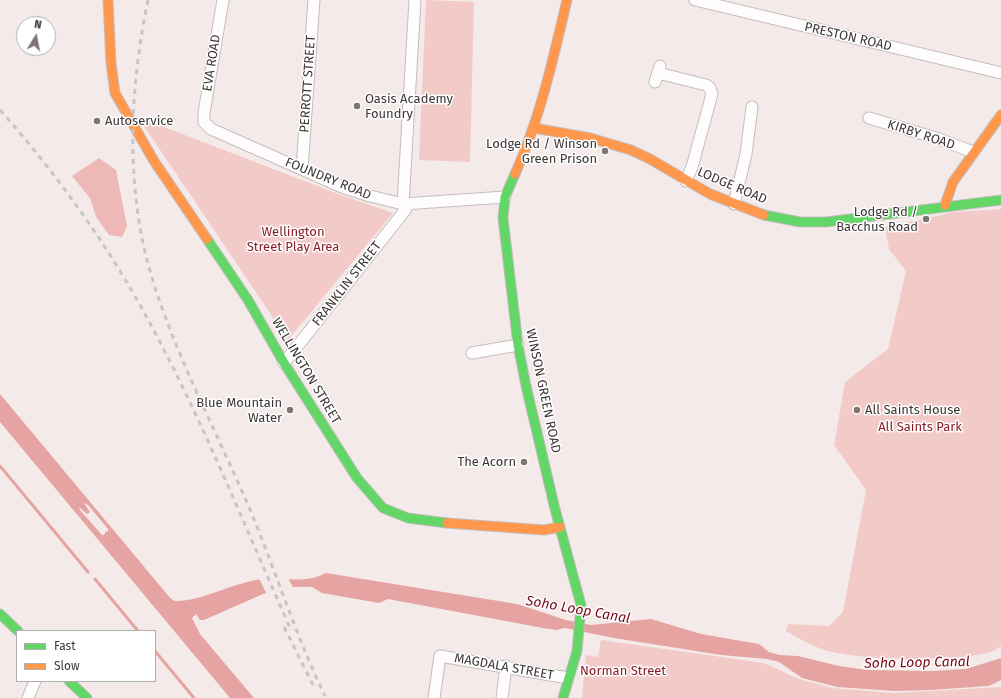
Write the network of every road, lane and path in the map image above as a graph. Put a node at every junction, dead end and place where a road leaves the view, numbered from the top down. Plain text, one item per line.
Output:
1 (108, 0) edge
2 (223, 0) edge
3 (314, 0) edge
4 (415, 0) edge
5 (567, 0) edge
6 (695, 0) edge
7 (1001, 73) edge
8 (658, 74) dead end
9 (752, 107) dead end
10 (1001, 115) edge
11 (869, 118) dead end
12 (206, 126) joint
13 (534, 128) junction
14 (973, 152) junction
15 (302, 169) junction
16 (686, 181) junction
17 (504, 197) junction
18 (1001, 200) edge
19 (405, 204) junction
20 (734, 204) junction
21 (945, 205) junction
22 (518, 345) junction
23 (472, 353) dead end
24 (284, 363) junction
25 (560, 527) junction
26 (0, 614) edge
27 (17, 630) edge
28 (506, 666) junction
29 (568, 678) junction
30 (36, 682) edge
31 (70, 682) edge
32 (28, 698) edge
33 (87, 698) edge
34 (434, 698) edge
35 (502, 698) edge
36 (563, 698) edge

1 - 24 street, WELLINGTON STREET
2 - 12 street, EVA ROAD
3 - 15 street, PERROTT STREET
4 - 19 street
5 - 13 street, WINSON GREEN ROAD
6 - 7 street, PRESTON ROAD
8 - 16 street
9 - 20 street
10 - 14 street
11 - 14 street, KIRBY ROAD
12 - 15 street, FOUNDRY ROAD
13 - 16 street, LODGE ROAD
13 - 17 street, WINSON GREEN ROAD
14 - 21 street
15 - 19 street, FOUNDRY ROAD
16 - 20 street, LODGE ROAD
17 - 19 street, FOUNDRY ROAD
17 - 22 street, WINSON GREEN ROAD
18 - 21 street, LODGE ROAD
19 - 24 street, FRANKLIN STREET
20 - 21 street, LODGE ROAD
22 - 23 street
22 - 25 street, WINSON GREEN ROAD
24 - 25 street, WELLINGTON STREET
25 - 29 street, WINSON GREEN ROAD
26 - 27 street
28 - 29 street, MAGDALA STREET
28 - 34 street, MAGDALA STREET
28 - 35 street
29 - 36 street
30 - 32 street
31 - 33 street

